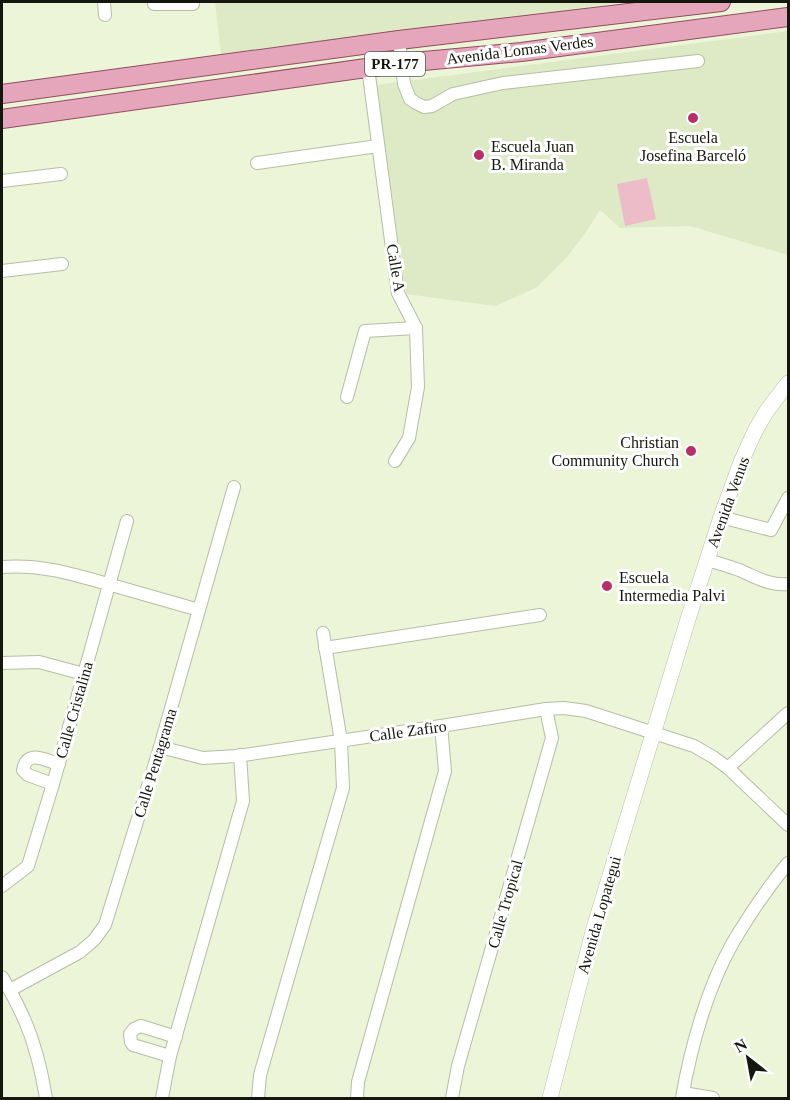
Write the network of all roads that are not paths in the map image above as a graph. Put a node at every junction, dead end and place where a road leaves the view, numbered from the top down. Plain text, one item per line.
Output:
1 (104, 2) edge
2 (154, 2) edge
3 (721, 2) edge
4 (193, 4) dead end
5 (105, 15) dead end
6 (789, 17) edge
7 (399, 40) junction
8 (698, 62) dead end
9 (402, 63) junction
10 (368, 68) junction
11 (2, 94) edge
12 (2, 119) edge
13 (378, 146) junction
14 (257, 163) dead end
15 (61, 174) dead end
16 (2, 181) edge
17 (62, 264) dead end
18 (2, 271) edge
19 (416, 328) junction
20 (789, 383) edge
21 (347, 396) dead end
22 (395, 461) dead end
23 (234, 487) dead end
24 (789, 498) edge
25 (721, 517) junction
26 (127, 521) dead end
27 (707, 560) junction
28 (2, 567) edge
29 (789, 584) edge
30 (110, 585) junction
31 (199, 609) junction
32 (540, 615) dead end
33 (323, 633) dead end
34 (325, 648) junction
35 (2, 663) edge
36 (84, 674) junction
37 (546, 709) junction
38 (789, 713) edge
39 (441, 726) junction
40 (653, 732) junction
41 (341, 741) junction
42 (160, 747) junction
43 (240, 755) junction
44 (59, 764) junction
45 (728, 768) junction
46 (53, 784) junction
47 (789, 825) edge
48 (789, 863) edge
49 (2, 886) edge
50 (2, 976) edge
51 (10, 990) junction
52 (176, 1037) junction
53 (170, 1056) junction
54 (683, 1096) edge
55 (46, 1098) edge
56 (162, 1098) edge
57 (258, 1098) edge
58 (357, 1098) edge
59 (452, 1098) edge
60 (550, 1098) edge
61 (713, 1098) edge

1 - 5 street
2 - 4 street
3 - 7 main road, Avenida Lomas Verdes / PR-177
6 - 9 main road, Avenida Lomas Verdes / PR-177
7 - 9 street
7 - 11 main road, Avenida Lomas Verdes / PR-177
8 - 9 street
9 - 10 main road, Avenida Lomas Verdes / PR-177
10 - 12 main road, Avenida Lomas Verdes / PR-177
10 - 13 street, Calle A
13 - 14 street
13 - 19 street, Calle A
15 - 16 street
17 - 18 street
19 - 21 street
19 - 22 street, Calle A
20 - 25 street, Avenida Venus
23 - 31 street, Calle Pentagrama
24 - 25 street
25 - 27 street, Avenida Venus
26 - 30 street, Calle Cristalina
27 - 29 street
27 - 40 street, Avenida Venus
28 - 30 street
30 - 31 street
30 - 36 street, Calle Cristalina
31 - 42 street, Calle Pentagrama
32 - 34 street
33 - 34 street
34 - 41 street
35 - 36 street
36 - 44 street, Calle Cristalina
37 - 39 street, Calle Zafiro
37 - 40 street, Calle Zafiro
37 - 59 street, Calle Tropical
38 - 45 street
39 - 41 street, Calle Zafiro
39 - 58 street
40 - 45 street, Calle Zafiro
40 - 60 street, Avenida Lopategui
41 - 43 street, Calle Zafiro
41 - 57 street
42 - 43 street, Calle Zafiro
42 - 51 street, Calle Pentagrama
43 - 52 street
44 - 46 street, Calle Cristalina
44 - 46 street
45 - 47 street, Calle Zafiro
46 - 49 street, Calle Cristalina
48 - 54 street
50 - 51 street
51 - 55 street
52 - 53 street
52 - 53 street
53 - 56 street
54 - 61 street

